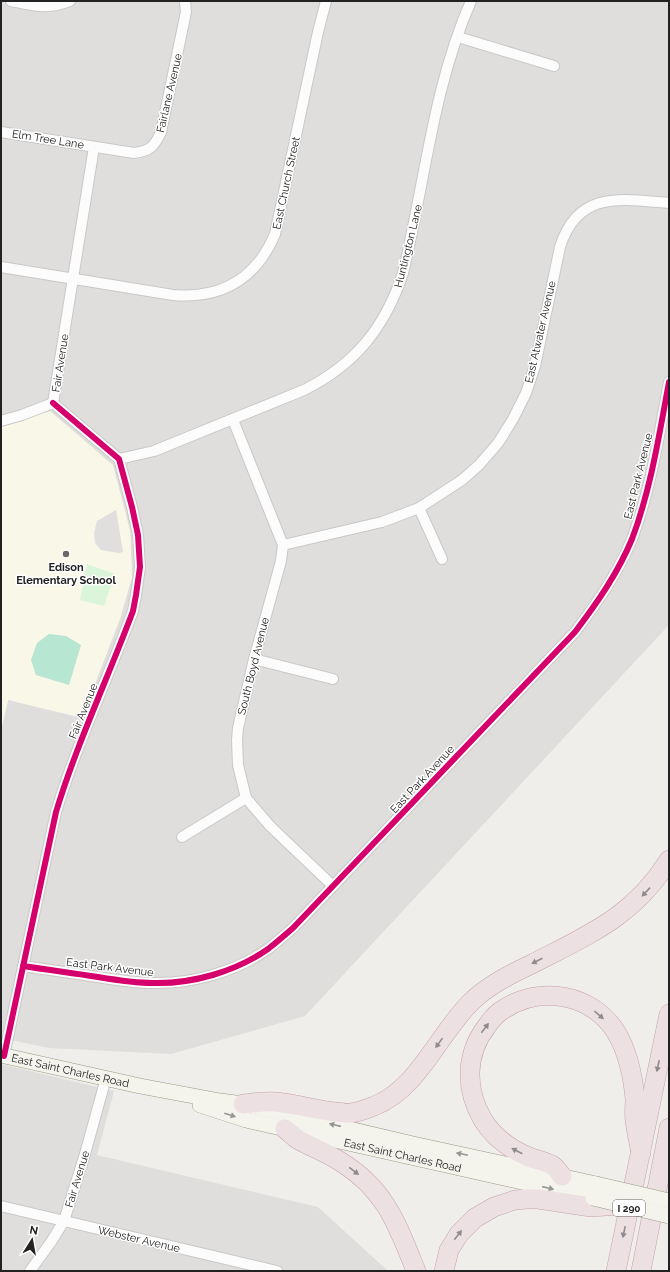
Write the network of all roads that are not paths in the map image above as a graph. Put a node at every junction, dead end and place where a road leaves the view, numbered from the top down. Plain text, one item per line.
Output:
1 (11, 1) edge
2 (70, 1) edge
3 (185, 1) edge
4 (326, 1) edge
5 (471, 1) edge
6 (458, 37) junction
7 (554, 66) dead end
8 (1, 132) edge
9 (94, 147) junction
10 (669, 203) edge
11 (1, 267) edge
12 (73, 279) junction
13 (669, 382) edge
14 (53, 403) junction
15 (233, 420) junction
16 (1, 422) edge
17 (119, 459) junction
18 (419, 508) junction
19 (283, 545) junction
20 (442, 559) dead end
21 (254, 659) junction
22 (333, 679) dead end
23 (246, 798) junction
24 (182, 837) dead end
25 (669, 860) edge
26 (334, 886) junction
27 (23, 966) junction
28 (669, 1014) edge
29 (2, 1055) edge
30 (106, 1078) junction
31 (140, 1086) junction
32 (243, 1104) junction
33 (669, 1128) edge
34 (285, 1129) junction
35 (641, 1152) junction
36 (562, 1176) junction
37 (593, 1196) junction
38 (669, 1201) edge
39 (620, 1204) joint
40 (1, 1206) edge
41 (669, 1216) edge
42 (64, 1221) junction
43 (616, 1269) edge
44 (30, 1271) edge
45 (277, 1271) edge
46 (416, 1271) edge
47 (444, 1271) edge
48 (641, 1271) edge

1 - 2 street
3 - 9 street, Fairlane Avenue
4 - 12 street, East Church Street
5 - 6 street, Huntington Lane
6 - 7 street
6 - 15 street, Huntington Lane
8 - 9 street, Elm Tree Lane
9 - 12 street, Fair Avenue
10 - 18 street, East Atwater Avenue
11 - 12 street, East Church Street
12 - 14 street, Fair Avenue
13 - 26 street, East Park Avenue
14 - 16 street
14 - 17 street, Fair Avenue
15 - 17 street, Huntington Lane
15 - 19 street
17 - 27 street, Fair Avenue
18 - 19 street, East Atwater Avenue
18 - 20 street
19 - 21 street, South Boyd Avenue
21 - 22 street
21 - 23 street, South Boyd Avenue
23 - 24 street
23 - 26 street, South Boyd Avenue
25 -> 32 highway
26 - 27 street, East Park Avenue
27 - 29 street, Fair Avenue
28 -> 35 highway, I 290
29 - 30 main road, East Saint Charles Road
30 - 31 main road, East Saint Charles Road
30 - 42 street, Fair Avenue
31 - 32 main road, East Saint Charles Road
31 -> 34 main road, East Saint Charles Road
36 -> 32 main road, East Saint Charles Road
33 - 48 highway, I 290
34 -> 37 main road, East Saint Charles Road
34 -> 46 highway
36 -> 35 highway
35 -> 43 highway, I 290
36 - 37 main road, East Saint Charles Road
37 - 38 main road, East Saint Charles Road, bridge
37 - 39 highway, bridge
47 -> 37 highway
39 - 41 main road, bridge
40 - 42 street, Webster Avenue
42 - 44 street, Fair Avenue
42 - 45 street, Webster Avenue

